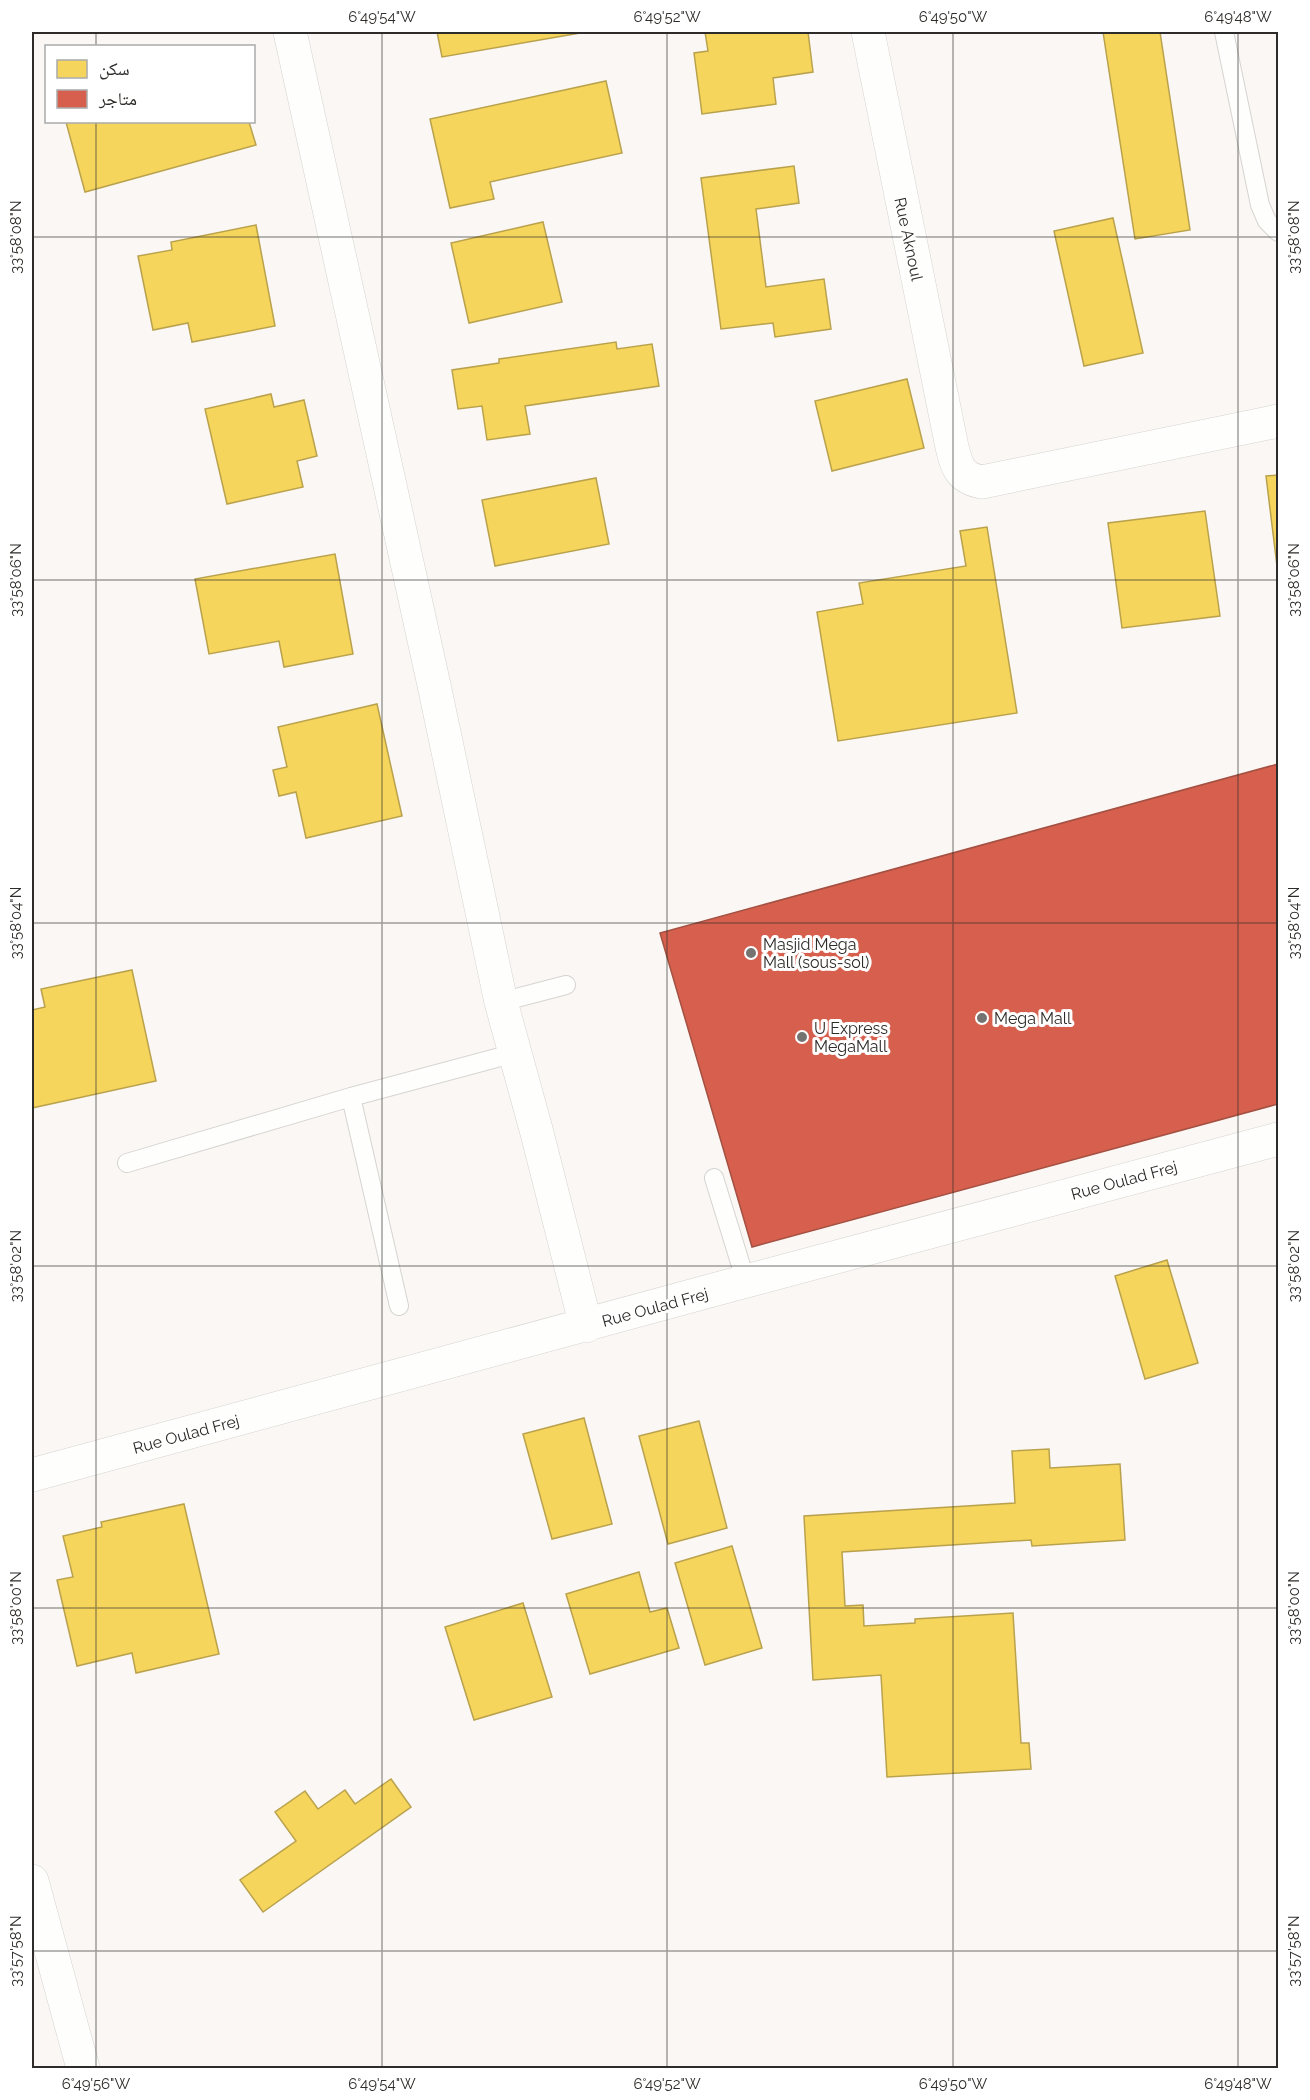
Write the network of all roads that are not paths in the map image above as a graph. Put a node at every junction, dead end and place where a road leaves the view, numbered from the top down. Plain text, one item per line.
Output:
1 (290, 32) edge
2 (868, 32) edge
3 (1224, 32) edge
4 (1278, 232) edge
5 (1278, 421) edge
6 (566, 985) dead end
7 (501, 1002) junction
8 (515, 1053) junction
9 (351, 1097) junction
10 (1278, 1139) edge
11 (127, 1163) dead end
12 (714, 1178) dead end
13 (746, 1282) junction
14 (399, 1306) dead end
15 (586, 1326) junction
16 (32, 1475) edge
17 (32, 1881) edge
18 (83, 2068) edge

1 - 7 street
2 - 5 street, Rue Aknoul
3 - 4 lane
6 - 7 lane
7 - 8 street
8 - 9 lane
8 - 15 street
9 - 11 lane
9 - 14 lane
10 - 13 street, Rue Oulad Frej
12 - 13 lane
13 - 15 street, Rue Oulad Frej
15 - 16 street, Rue Oulad Frej
17 - 18 street

